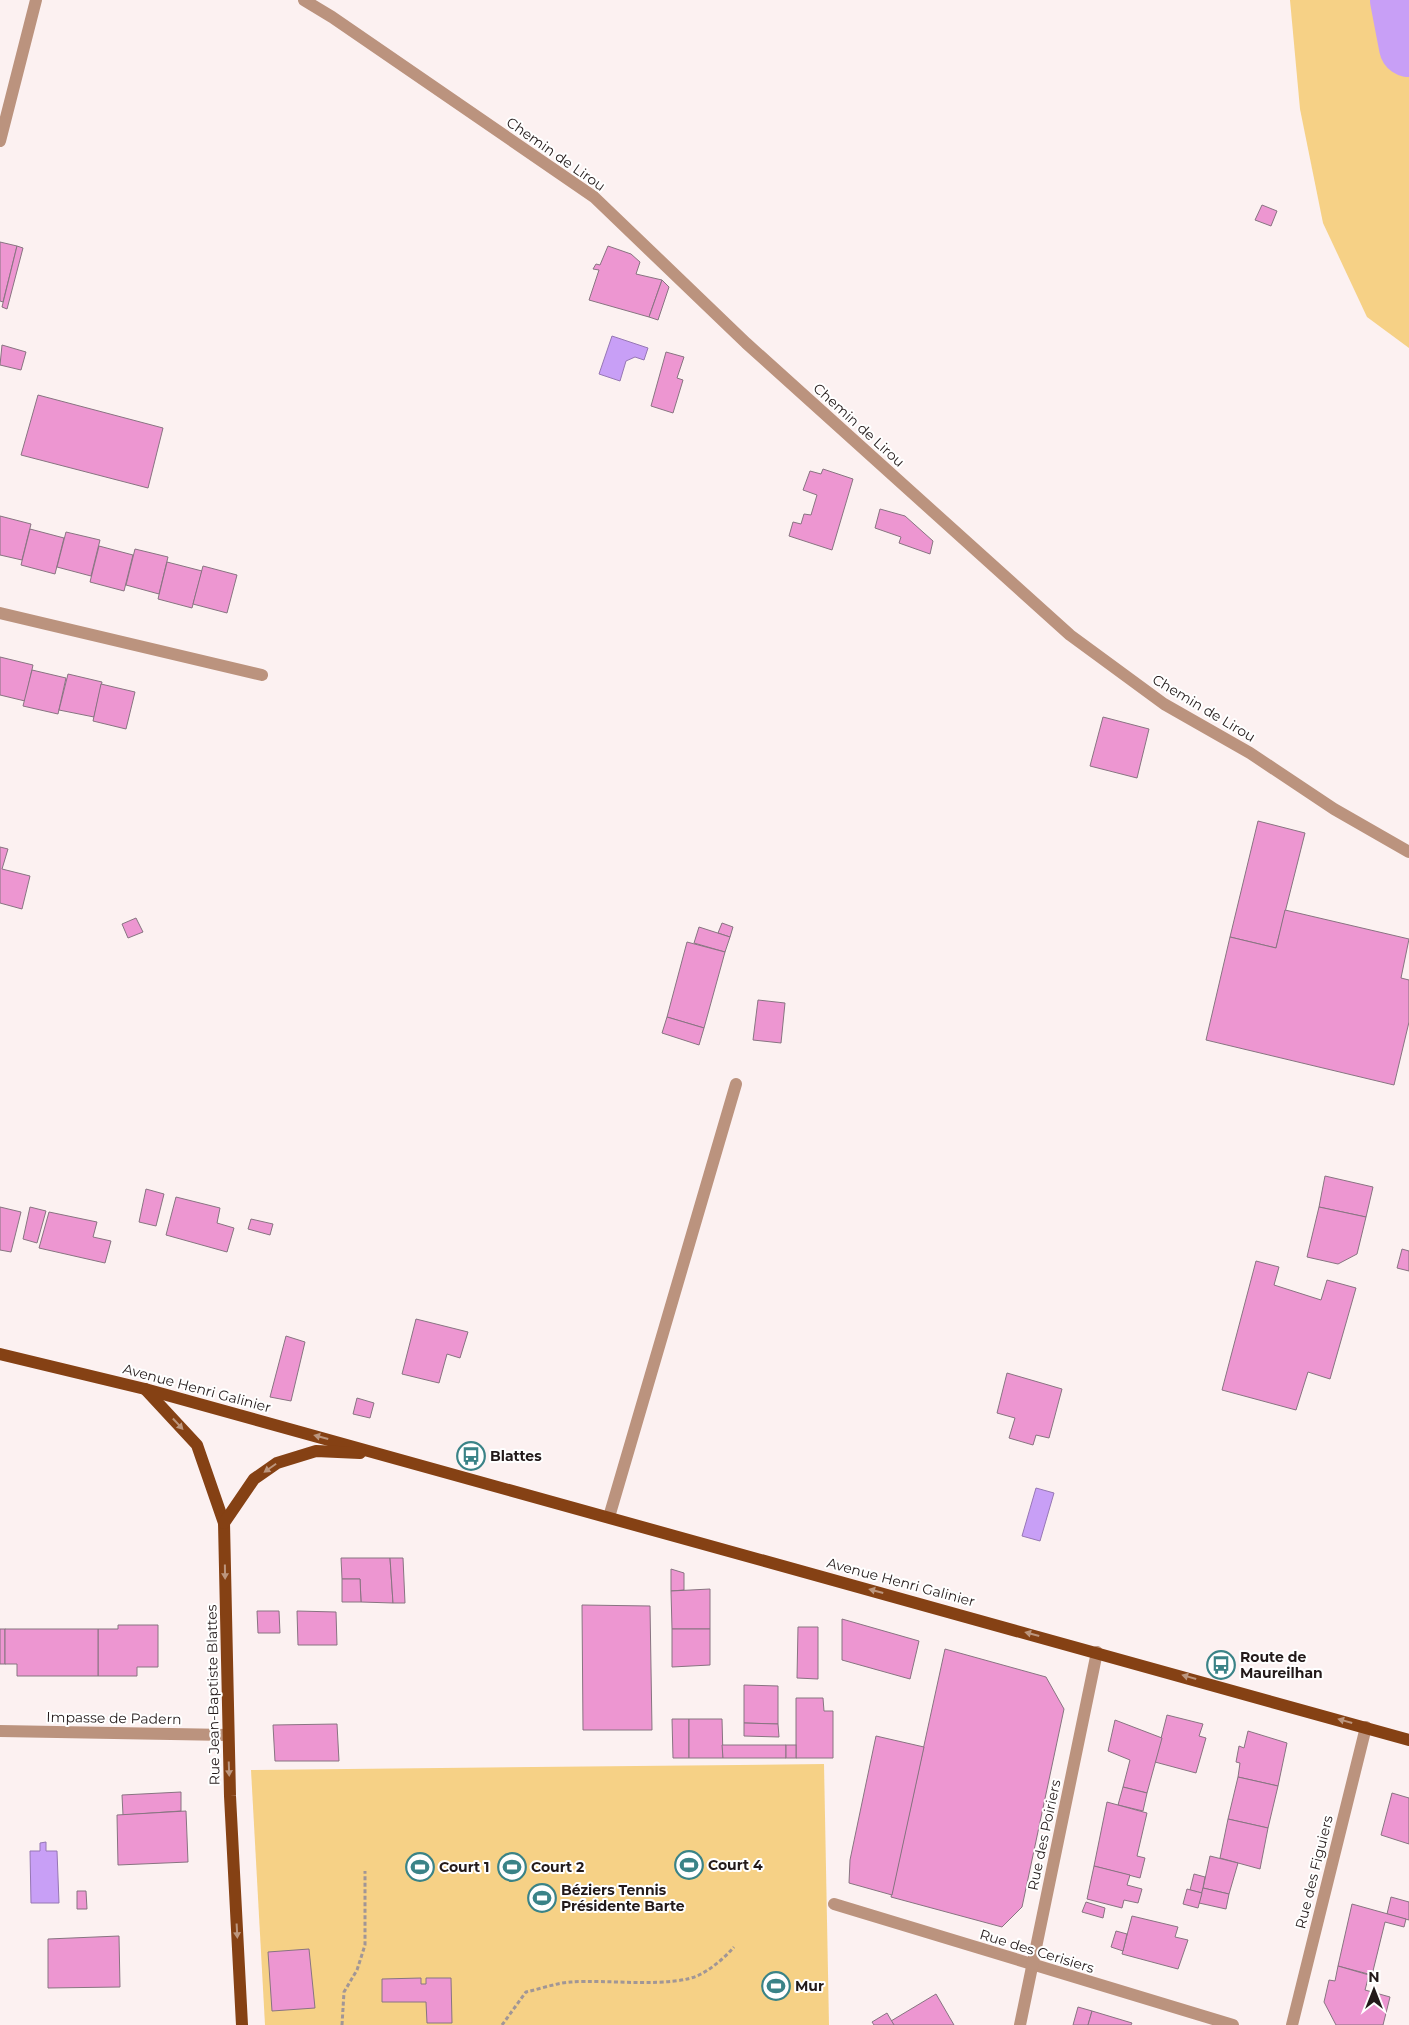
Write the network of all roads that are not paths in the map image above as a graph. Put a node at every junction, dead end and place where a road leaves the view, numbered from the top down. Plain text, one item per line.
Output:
1 (36, 0) edge
2 (304, 0) edge
3 (0, 142) edge
4 (0, 613) edge
5 (262, 675) dead end
6 (1409, 852) edge
7 (736, 1084) dead end
8 (0, 1354) edge
9 (145, 1389) junction
10 (385, 1455) junction
11 (608, 1517) junction
12 (224, 1523) junction
13 (1097, 1652) junction
14 (1366, 1727) junction
15 (0, 1731) edge
16 (228, 1735) junction
17 (1409, 1740) edge
18 (834, 1904) dead end
19 (1033, 1965) junction
20 (242, 2025) edge
21 (1020, 2025) edge
22 (1233, 2025) edge
23 (1292, 2025) edge

1 - 3 street
2 - 6 street, Chemin de Lirou
4 - 5 street
7 - 11 street
8 - 9 main road, Avenue Henri Galinier
10 -> 9 main road, Avenue Henri Galinier
9 -> 12 main road, Rue Jean-Baptiste Blattes
10 - 11 main road, Avenue Henri Galinier
10 -> 12 main road, Avenue Henri Galinier
13 -> 11 main road, Avenue Henri Galinier
12 -> 16 main road, Rue Jean-Baptiste Blattes
14 -> 13 main road, Avenue Henri Galinier
13 - 19 street, Rue des Poiriers
14 - 17 main road, Avenue Henri Galinier
14 - 23 street, Rue des Figuiers
15 - 16 street, Impasse de Padern
16 -> 20 main road, Rue Jean-Baptiste Blattes
18 - 19 street, Rue des Cerisiers
19 - 21 street, Rue des Poiriers
19 - 22 street, Rue des Cerisiers

